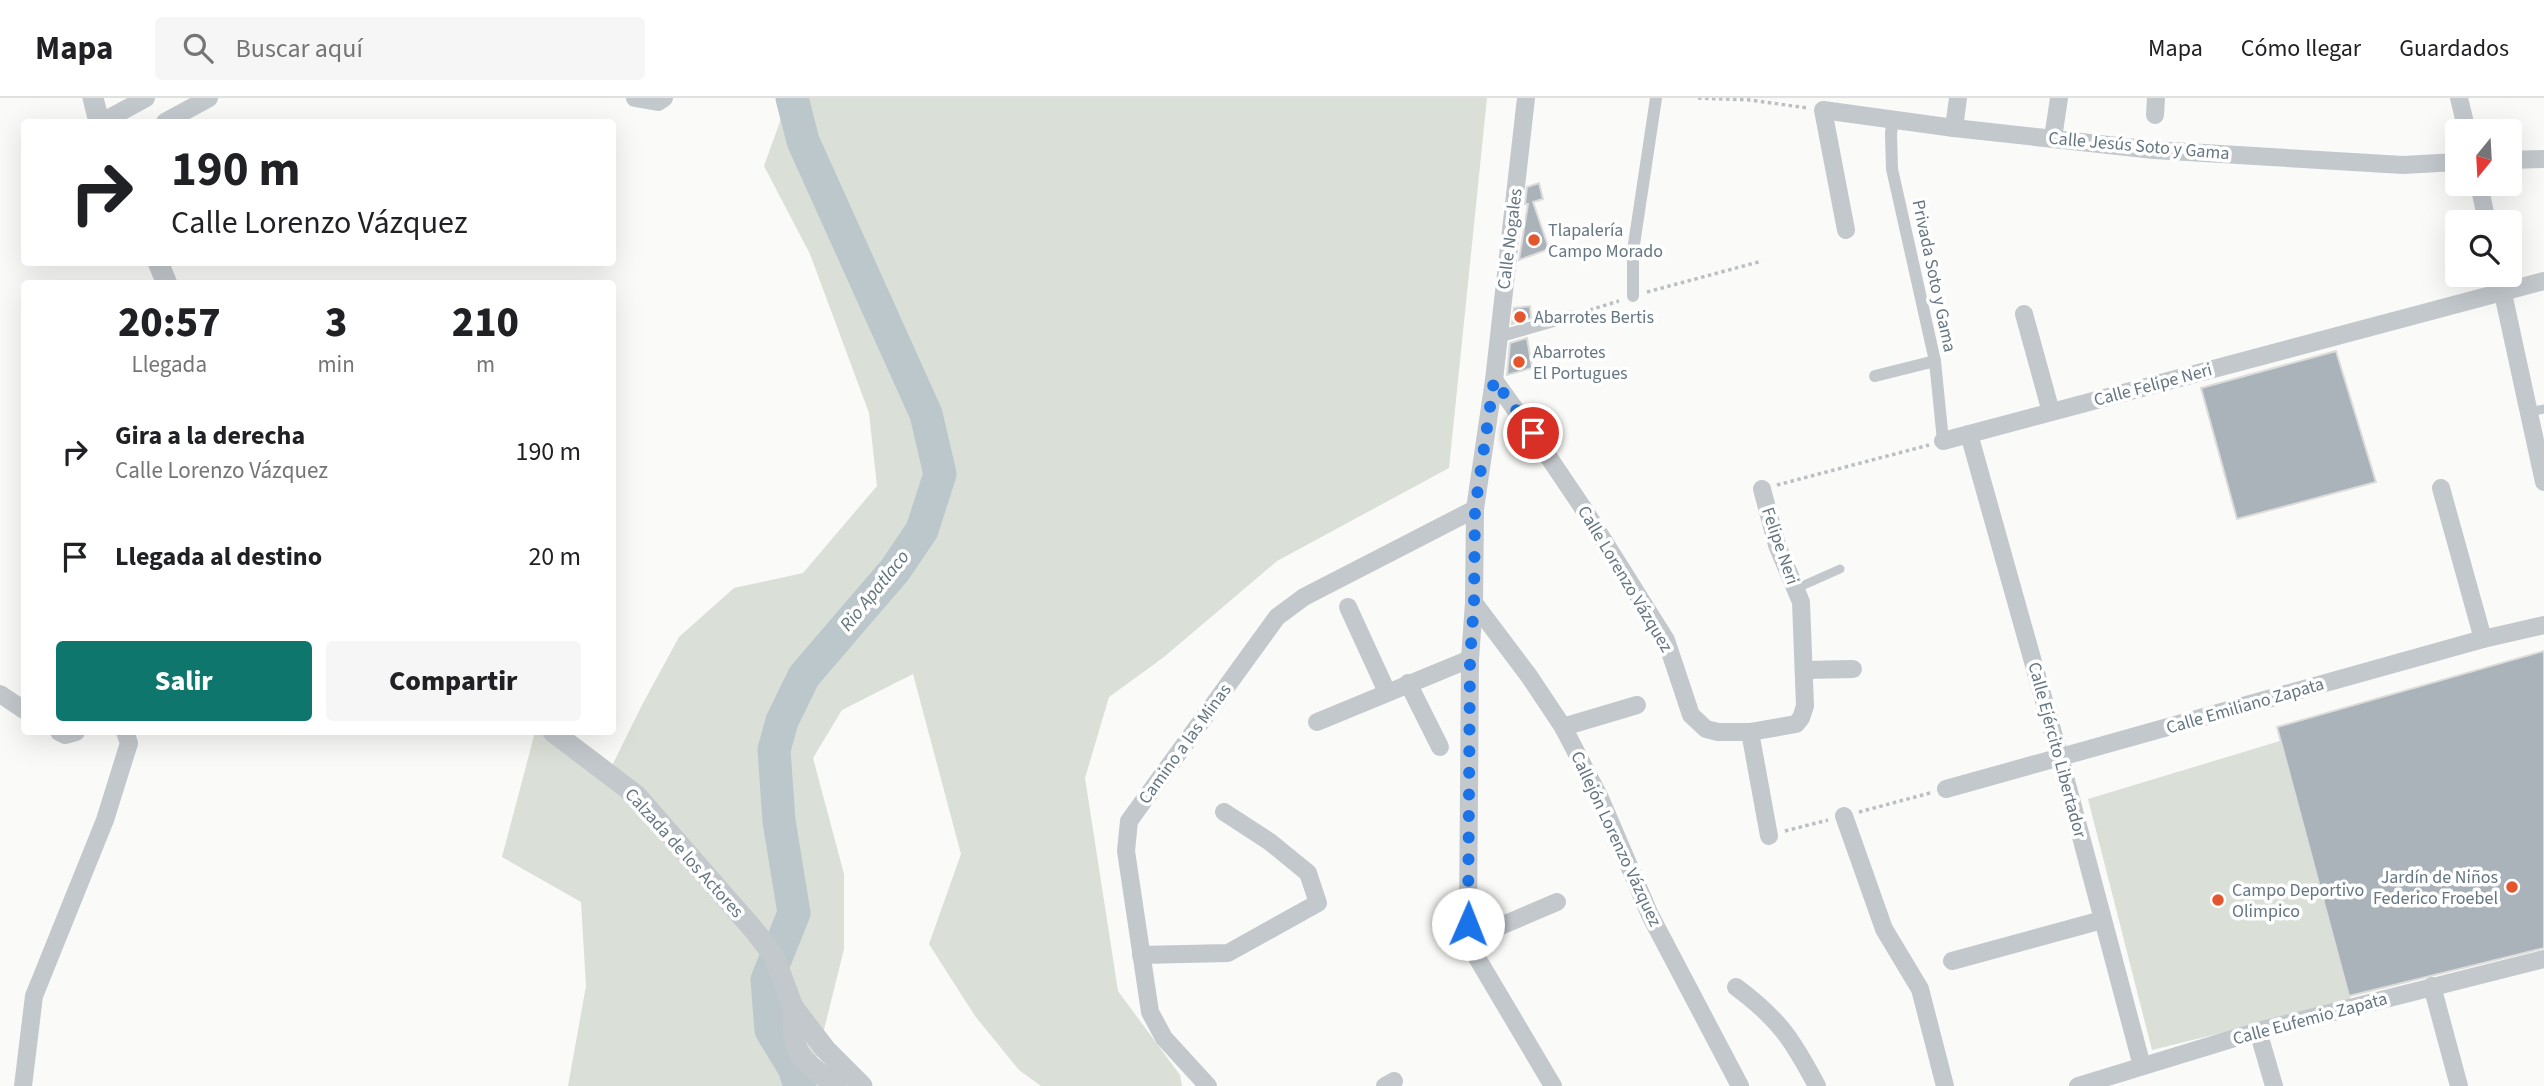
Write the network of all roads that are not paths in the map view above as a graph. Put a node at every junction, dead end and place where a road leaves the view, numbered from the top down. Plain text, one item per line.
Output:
1 (93, 98) edge
2 (146, 98) edge
3 (209, 98) edge
4 (635, 98) edge
5 (664, 98) edge
6 (1526, 98) edge
7 (1656, 98) edge
8 (1958, 98) edge
9 (2059, 98) edge
10 (2459, 98) edge
11 (1856, 106) edge
12 (99, 119) edge
13 (106, 119) edge
14 (170, 119) edge
15 (2464, 119) edge
16 (1893, 120) junction
17 (1954, 128) junction
18 (2053, 138) junction
19 (2544, 159) edge
20 (2522, 160) edge
21 (2445, 163) edge
22 (1846, 230) dead end
23 (2544, 281) edge
24 (2502, 287) edge
25 (2503, 293) junction
26 (1633, 296) road end
27 (2024, 314) dead end
28 (1572, 316) road end
29 (1498, 337) junction
30 (1935, 361) junction
31 (1875, 376) dead end
32 (1494, 380) junction
33 (2536, 410) edge
34 (2051, 412) junction
35 (1969, 434) junction
36 (1943, 441) joint
37 (2544, 482) edge
38 (2441, 488) dead end
39 (1762, 489) road end
40 (1475, 509) junction
41 (1840, 569) dead end
42 (1798, 595) junction
43 (1474, 603) junction
44 (1348, 607) dead end
45 (2544, 625) edge
46 (2483, 639) junction
47 (1470, 659) junction
48 (1853, 669) dead end
49 (1804, 670) junction
50 (1408, 682) junction
51 (1387, 692) junction
52 (0, 694) edge
53 (1637, 705) dead end
54 (21, 707) edge
55 (1317, 722) dead end
56 (1563, 727) junction
57 (1750, 732) junction
58 (126, 735) edge
59 (557, 735) edge
60 (1440, 747) dead end
61 (2060, 758) junction
62 (1947, 789) dead end
63 (1224, 812) dead end
64 (1844, 816) dead end
65 (1769, 836) dead end
66 (1557, 902) dead end
67 (2102, 920) junction
68 (1470, 939) junction
69 (1141, 955) junction
70 (2544, 959) edge
71 (1952, 961) dead end
72 (2432, 986) junction
73 (1736, 987) dead end
74 (793, 1007) junction
75 (2258, 1031) junction
76 (2142, 1066) junction
77 (23, 1086) edge
78 (836, 1086) edge
79 (862, 1086) edge
80 (1208, 1086) edge
81 (1553, 1086) edge
82 (1740, 1086) edge
83 (1817, 1086) edge
84 (1945, 1086) edge
85 (2078, 1086) edge
86 (2274, 1086) edge
87 (2459, 1086) edge

1 - 12 street
2 - 13 street
3 - 14 street
4 - 5 street
6 - 29 street, Calle Nogales
7 - 26 street
8 - 17 street
9 - 18 street
10 - 15 street
11 - 16 street, Calle Jesús Soto y Gama
11 - 22 street, Calle Jesús Soto y Gama
16 - 17 street, Calle Jesús Soto y Gama
16 - 30 street, Privada Soto y Gama
17 - 18 street, Calle Jesús Soto y Gama
18 - 21 street, Calle Jesús Soto y Gama
19 - 20 street
23 - 25 street, Calle Felipe Neri
24 - 25 street
25 - 33 street
25 - 34 street, Calle Felipe Neri
27 - 34 street
28 - 29 street
29 - 32 street, Calle Nogales
30 - 31 street
30 - 36 street, Privada Soto y Gama
32 - 40 street, Calle Nogales
32 - 57 street, Calle Lorenzo Vázquez
33 - 37 street
34 - 35 street, Calle Felipe Neri
35 - 36 street, Calle Felipe Neri
35 - 61 street, Calle Ejército Libertador
38 - 46 street
39 - 42 street, Felipe Neri
40 - 43 street, Calle Nogales
40 - 69 street, Camino a las Minas
41 - 42 lane
42 - 49 street, Felipe Neri
43 - 47 street, Calle Nogales
43 - 56 street, Callejón Lorenzo Vázquez
44 - 51 street
45 - 46 street, Calle Emiliano Zapata
46 - 61 street, Calle Emiliano Zapata
47 - 50 street
47 - 68 street, Calle Nogales
48 - 49 street
49 - 57 street, Calle Lorenzo Vázquez
50 - 51 street
50 - 60 street
51 - 55 street
52 - 54 street
53 - 56 street
56 - 82 street, Callejón Lorenzo Vázquez
57 - 65 street
58 - 77 street
59 - 74 street, Calzada de los Actores
61 - 62 street, Calle Emiliano Zapata
61 - 67 street, Calle Ejército Libertador
63 - 69 street
64 - 84 street
66 - 68 street
67 - 71 street
67 - 76 street, Calle Ejército Libertador
68 - 81 street
69 - 80 street, Camino a las Minas
70 - 72 street, Calle Eufemio Zapata
72 - 75 street, Calle Eufemio Zapata
72 - 87 street
73 - 83 street
74 - 78 street
74 - 79 street
75 - 76 street, Calle Eufemio Zapata
75 - 86 street
76 - 85 street, Calle Eufemio Zapata

